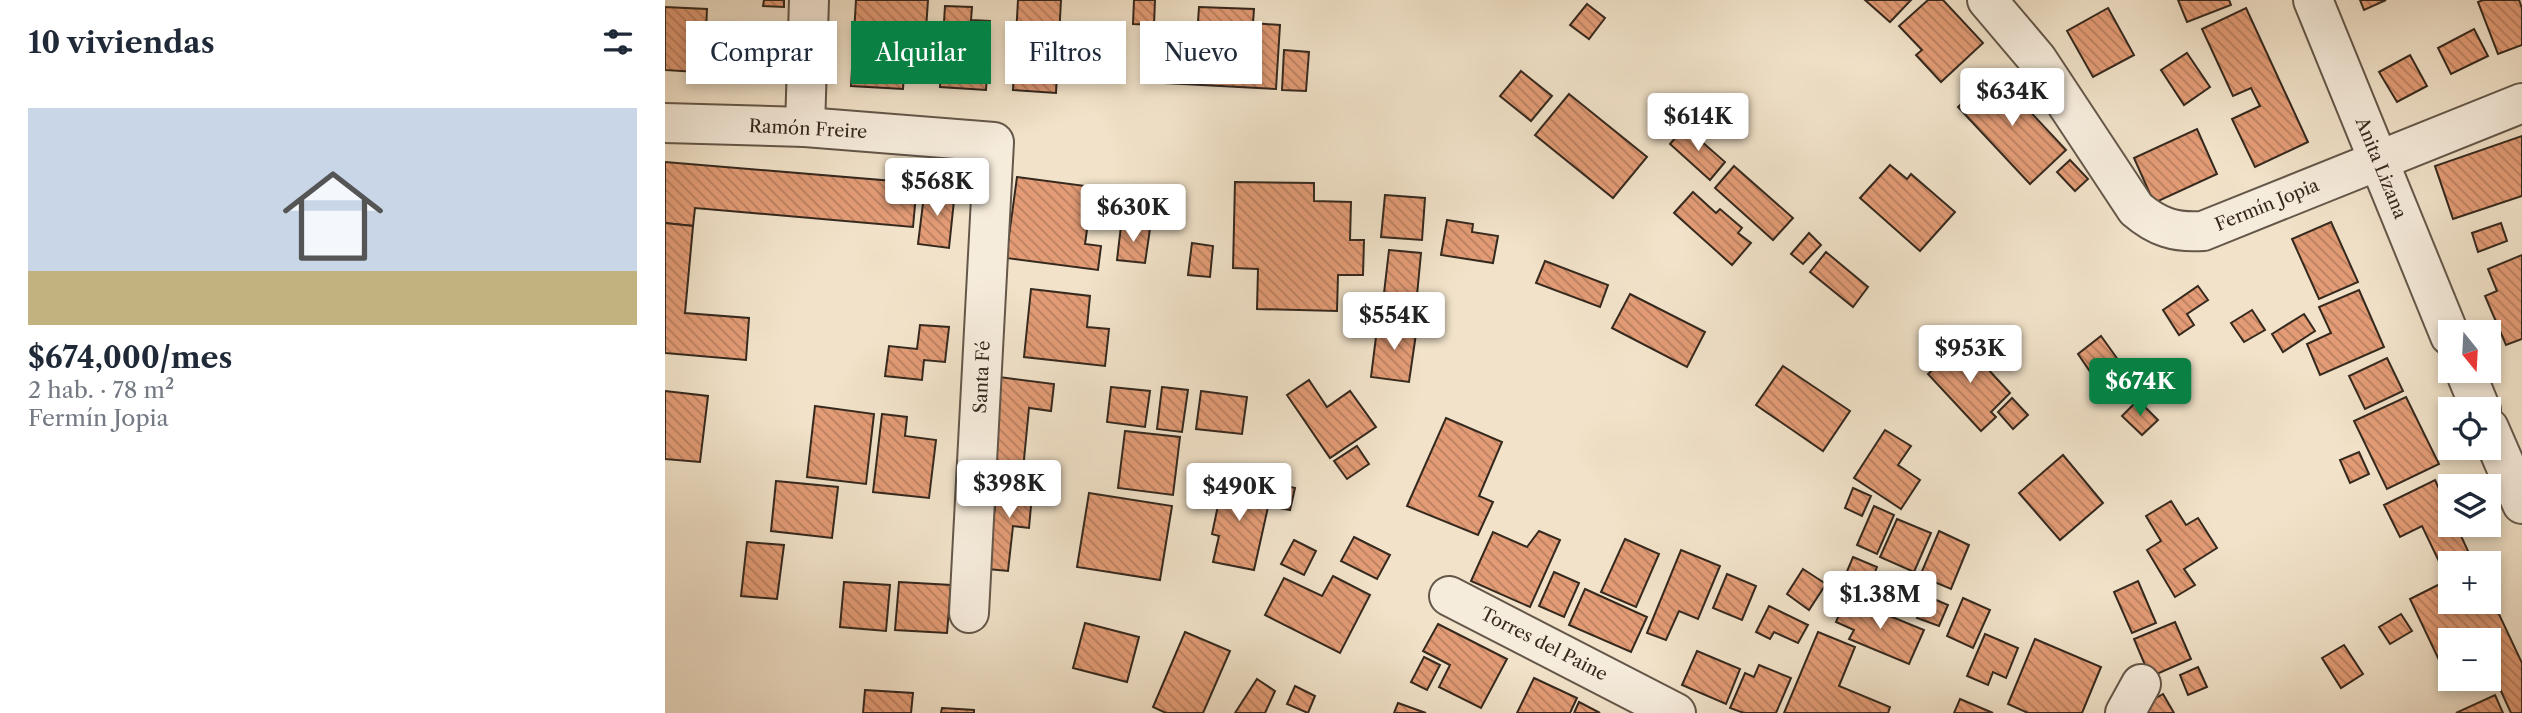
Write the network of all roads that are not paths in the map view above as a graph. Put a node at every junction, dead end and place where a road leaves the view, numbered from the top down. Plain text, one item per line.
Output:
1 (809, 0) edge
2 (1987, 0) edge
3 (2313, 0) edge
4 (2522, 103) edge
5 (665, 123) edge
6 (805, 127) junction
7 (994, 142) joint
8 (2377, 160) junction
9 (2443, 320) edge
10 (2501, 456) edge
11 (2522, 504) edge
12 (1449, 596) dead end
13 (969, 613) dead end
14 (1676, 713) edge

1 - 6 street
2 - 8 street, Fermín Jopia
3 - 8 street, Anita Lizana
4 - 8 street, Fermín Jopia
5 - 6 street, Ramón Freire
6 - 7 street, Ramón Freire
7 - 13 street, Santa Fé
8 - 9 street, Anita Lizana
10 - 11 street
12 - 14 street, Torres del Paine

